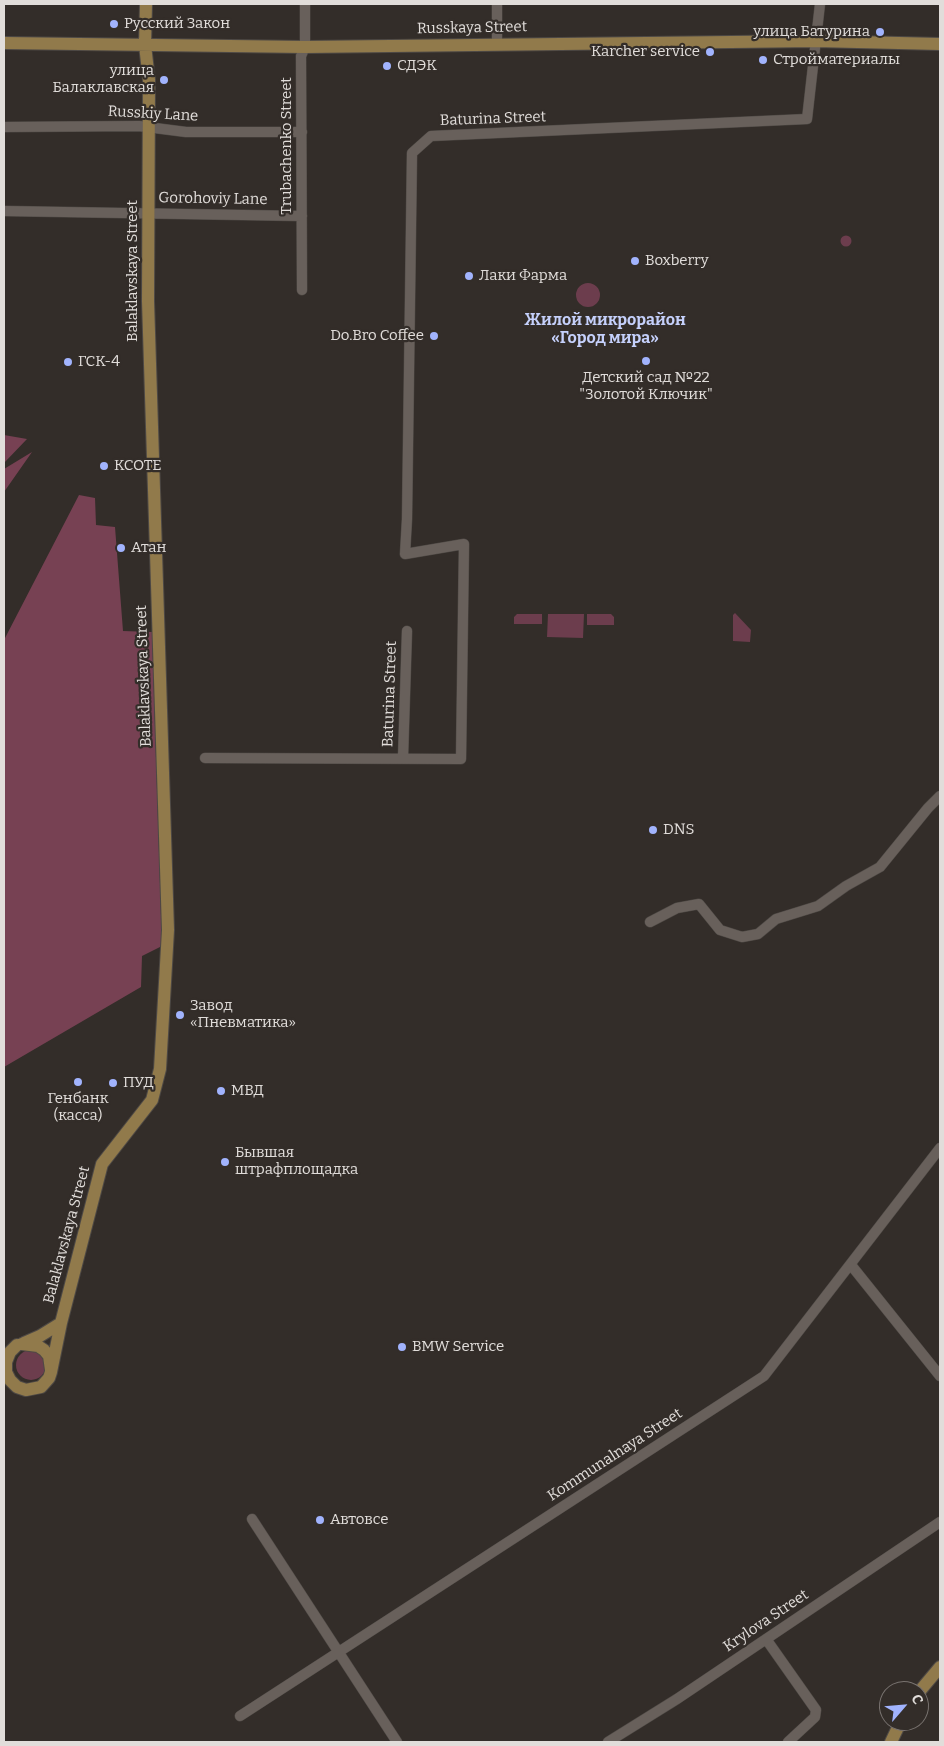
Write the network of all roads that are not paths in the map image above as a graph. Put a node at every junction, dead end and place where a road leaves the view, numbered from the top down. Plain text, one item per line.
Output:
1 (146, 4) edge
2 (305, 4) edge
3 (497, 4) edge
4 (820, 4) edge
5 (816, 41) junction
6 (4, 42) edge
7 (497, 43) junction
8 (940, 44) edge
9 (145, 45) junction
10 (305, 47) junction
11 (4, 127) edge
12 (148, 127) junction
13 (302, 132) junction
14 (4, 211) edge
15 (148, 213) junction
16 (302, 216) junction
17 (302, 290) dead end
18 (407, 630) dead end
19 (205, 758) dead end
20 (403, 758) junction
21 (940, 796) edge
22 (650, 922) dead end
23 (940, 1148) edge
24 (851, 1265) junction
25 (61, 1323) junction
26 (20, 1344) junction
27 (51, 1372) junction
28 (940, 1376) edge
29 (9, 1383) edge
30 (4, 1391) edge
31 (252, 1519) dead end
32 (940, 1522) edge
33 (766, 1639) junction
34 (340, 1653) junction
35 (940, 1667) edge
36 (928, 1681) edge
37 (240, 1716) dead end
38 (397, 1742) edge
39 (608, 1742) edge
40 (788, 1742) edge

1 - 9 main road, Balaklavskaya Street
2 - 10 street, Trubachenko Street
3 - 7 street
4 - 5 street, Baturina Street
5 - 7 main road, Russkaya Street
5 - 8 main road, Russkaya Street
5 - 20 street, Baturina Street
6 - 9 main road, Russkaya Street
7 - 10 main road, Russkaya Street
9 - 10 main road, Russkaya Street
9 - 12 main road, Balaklavskaya Street
10 - 13 street, Trubachenko Street
11 - 12 street, Russkiy Lane
12 - 13 street, Russkiy Lane
12 - 15 main road, Balaklavskaya Street
13 - 16 street, Trubachenko Street
14 - 15 street, Gorohoviy Lane
15 - 16 street, Gorohoviy Lane
15 - 25 main road, Balaklavskaya Street
16 - 17 street, Trubachenko Street
18 - 20 street, Baturina Street
19 - 20 street
21 - 22 street
23 - 24 street, Kommunalnaya Street
24 - 28 street
24 - 34 street, Kommunalnaya Street
25 - 26 main road, Balaklavskaya Street
25 - 27 main road, Balaklavskaya Street
26 - 27 main road
26 - 29 main road
27 - 29 main road
29 - 30 main road
31 - 34 street
32 - 33 street, Krylova Street
33 - 39 street, Krylova Street
33 - 40 street
34 - 37 street, Kommunalnaya Street
34 - 38 street
35 - 36 main road

